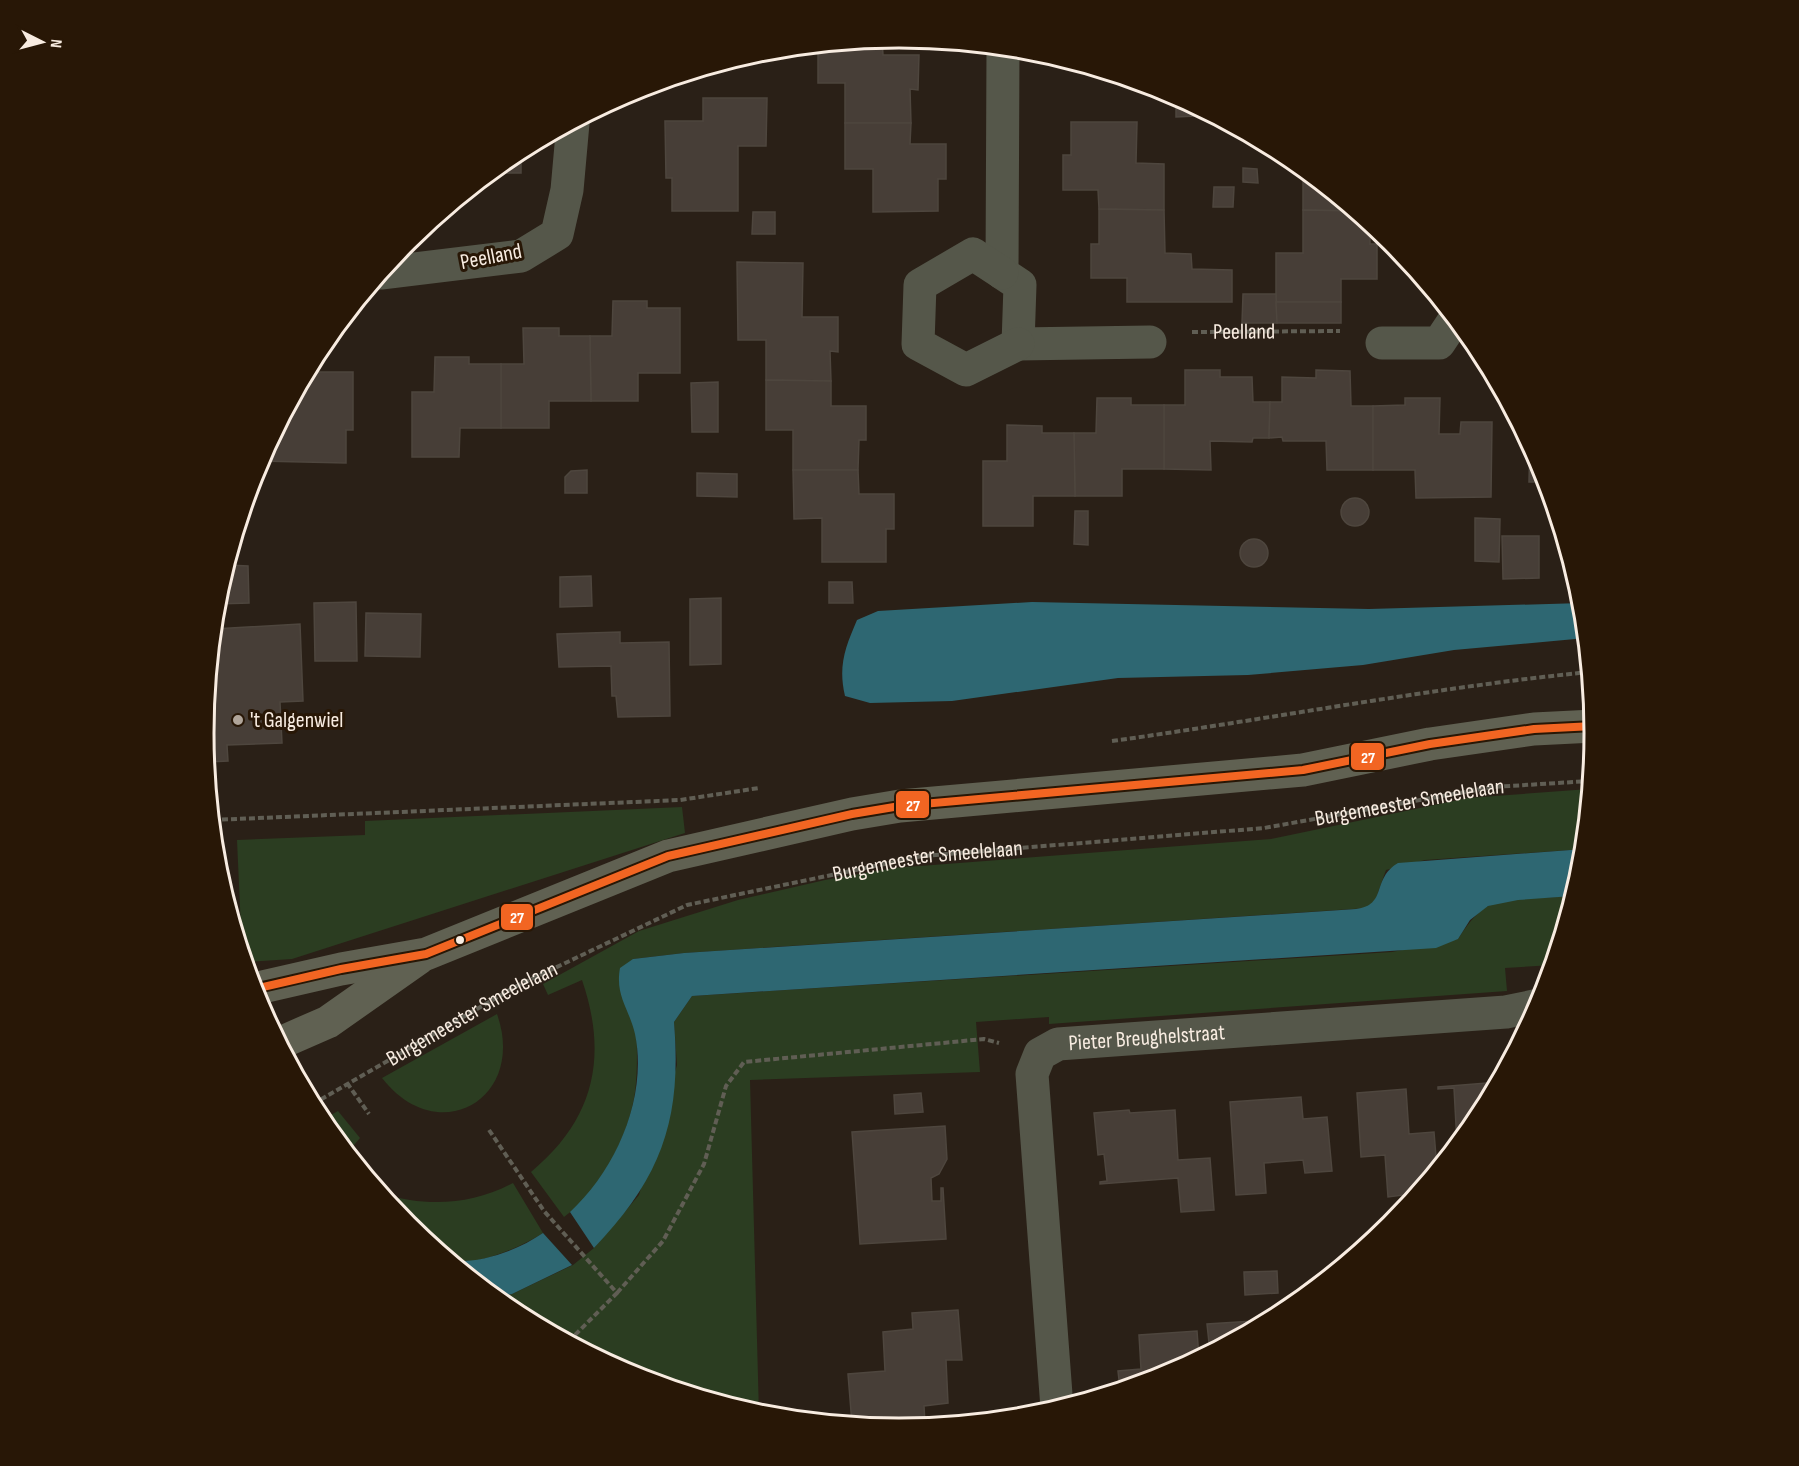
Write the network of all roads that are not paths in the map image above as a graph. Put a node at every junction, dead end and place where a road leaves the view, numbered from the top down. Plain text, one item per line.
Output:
1 (1003, 56) edge
2 (572, 132) edge
3 (393, 272) edge
4 (1002, 273) junction
5 (1450, 326) edge
6 (1150, 342) road end
7 (1382, 343) road end
8 (1018, 344) junction
9 (1584, 727) edge
10 (426, 954) junction
11 (264, 987) edge
12 (1526, 1008) edge
13 (287, 1040) edge
14 (1056, 1400) edge

1 - 4 street
2 - 3 street, Peelland
4 - 8 street
4 - 8 street
5 - 7 street
6 - 8 street
9 - 10 street
10 - 11 street
10 - 13 street
12 - 14 street, Pieter Breughelstraat

